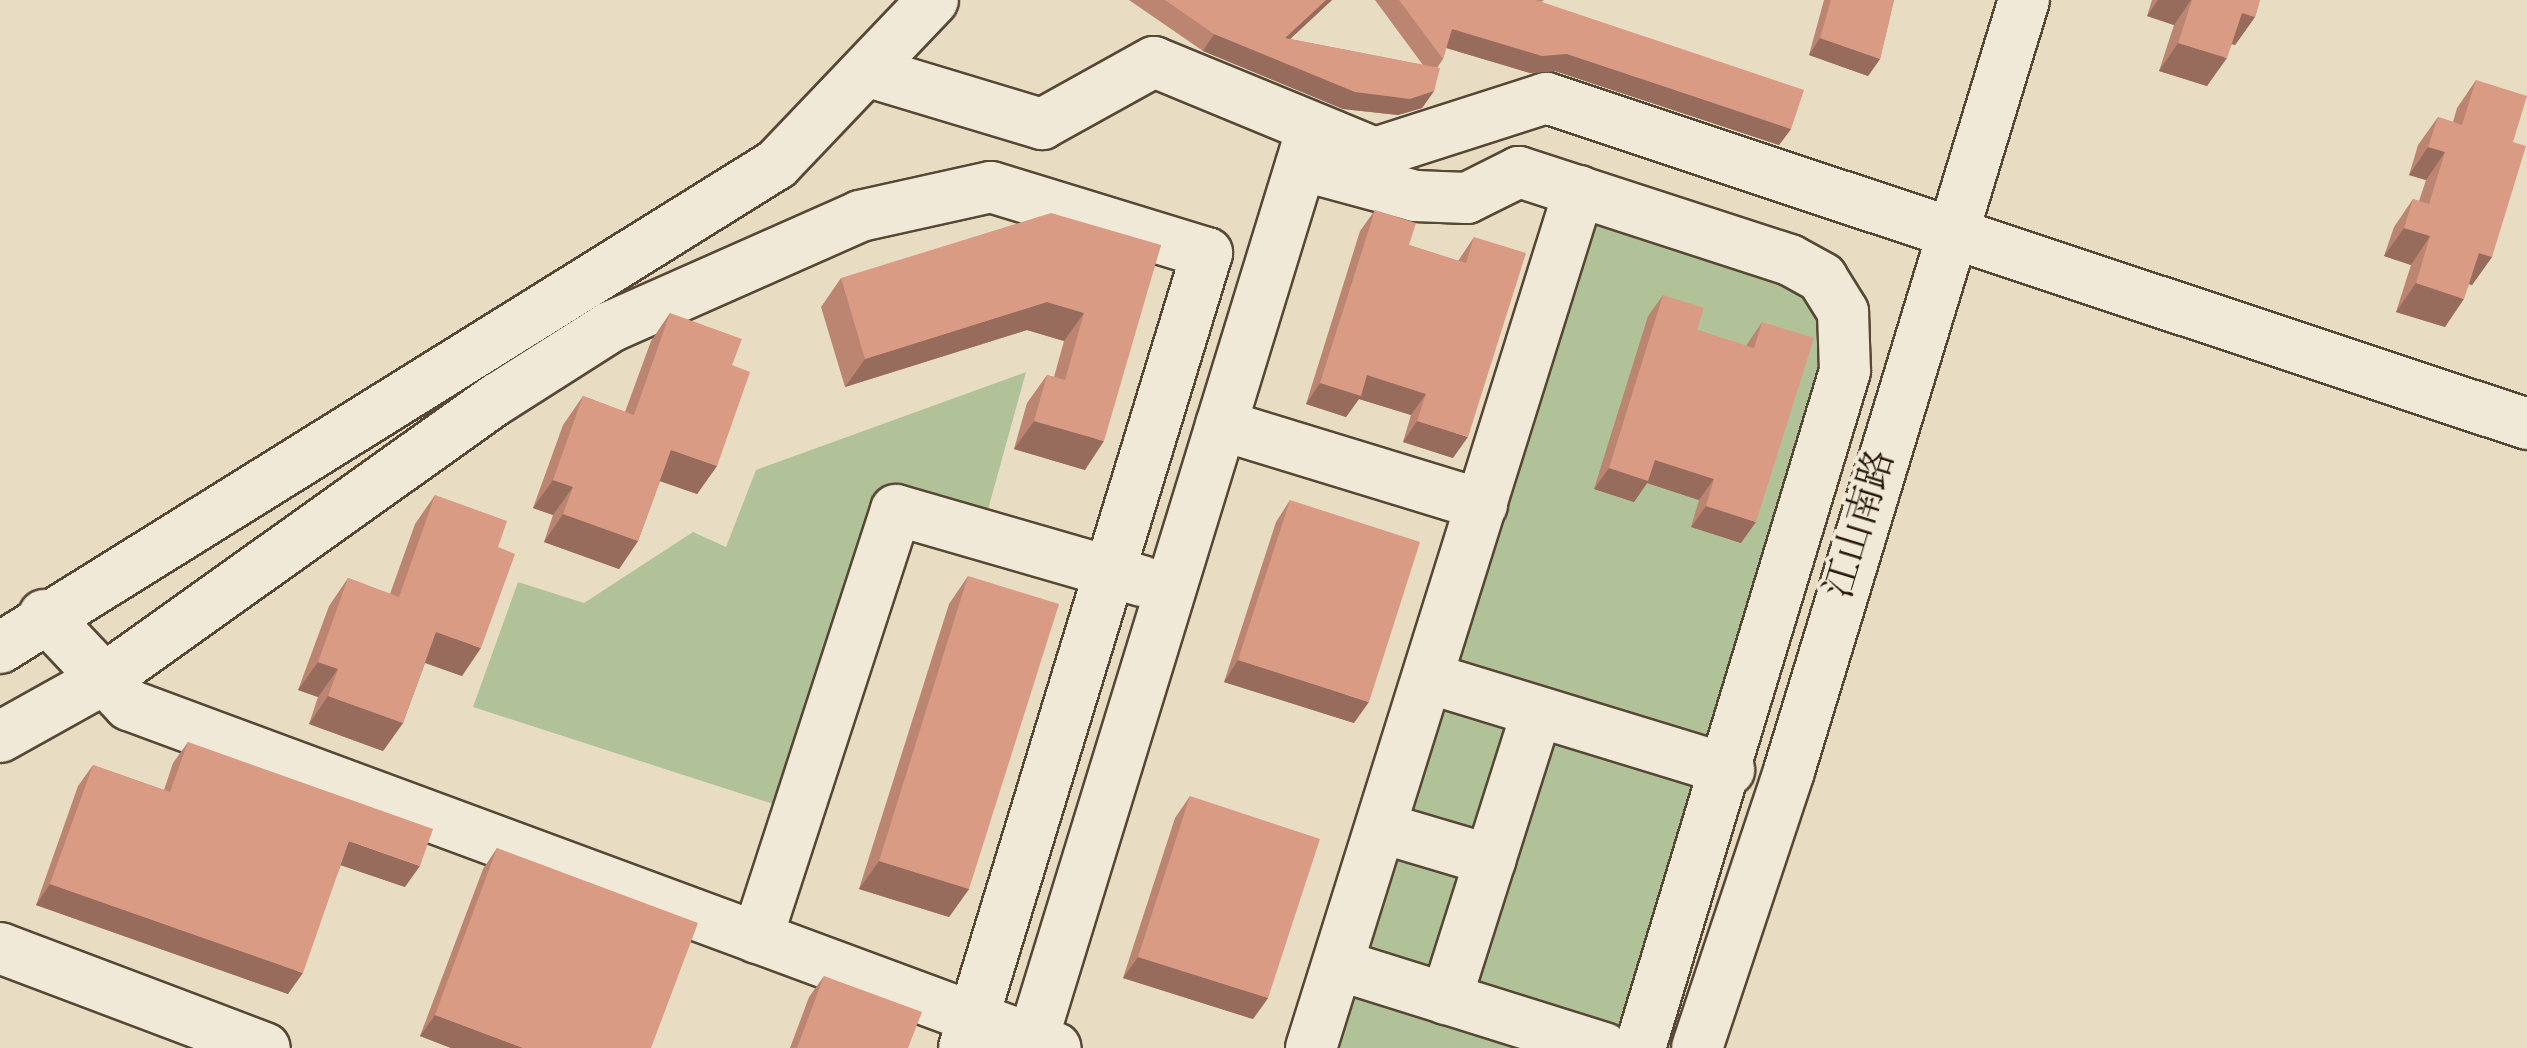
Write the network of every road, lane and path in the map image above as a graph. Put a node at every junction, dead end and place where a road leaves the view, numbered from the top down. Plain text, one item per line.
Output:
1 (934, 0) edge
2 (2024, 0) edge
3 (866, 71) junction
4 (1306, 146) junction
5 (1580, 191) junction
6 (1950, 237) junction
7 (2527, 424) edge
8 (1221, 425) junction
9 (1482, 506) junction
10 (1112, 572) junction
11 (1170, 590) junction
12 (44, 615) junction
13 (0, 648) edge
14 (1428, 678) junction
15 (104, 679) junction
16 (1537, 712) junction
17 (0, 737) edge
18 (1728, 770) junction
19 (1382, 828) junction
20 (1490, 860) junction
21 (757, 938) junction
22 (0, 948) edge
23 (1339, 965) junction
24 (1446, 998) junction
25 (969, 1033) edge
26 (1040, 1045) edge
27 (265, 1048) edge
28 (1311, 1048) edge
29 (1604, 1048) edge
30 (1640, 1048) edge
31 (1697, 1048) edge

1 - 3 street
2 - 6 street, 江山南路
3 - 4 street
3 - 12 street
4 - 5 street
4 - 6 street
4 - 8 street
5 - 9 street
5 - 18 street
6 - 7 street
6 - 31 street, 江山南路
8 - 9 street
8 - 11 street
9 - 14 street
10 - 11 street
10 - 15 street
10 - 21 street
10 - 25 street
11 - 26 street
12 - 13 street
12 - 15 street
14 - 16 street
14 - 19 street
15 - 17 street
15 - 21 street
16 - 18 street
16 - 20 street
18 - 30 street
19 - 20 street
19 - 23 street
20 - 24 street
21 - 25 street
22 - 27 street
23 - 24 street
23 - 28 street
24 - 29 street
25 - 26 street

